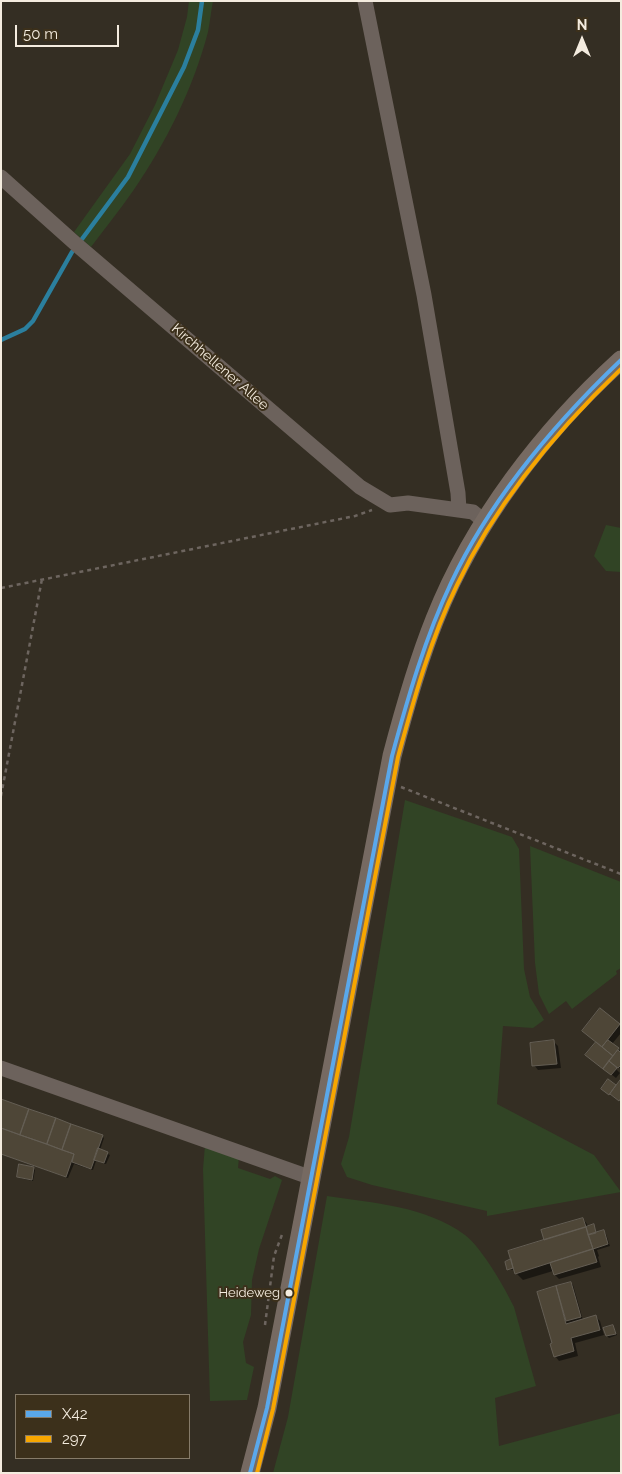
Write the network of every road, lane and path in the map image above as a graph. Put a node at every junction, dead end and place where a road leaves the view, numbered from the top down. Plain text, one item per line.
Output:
1 (364, 1) edge
2 (1, 177) edge
3 (621, 360) edge
4 (390, 505) junction
5 (459, 510) junction
6 (485, 522) junction
7 (42, 579) junction
8 (1, 588) edge
9 (386, 782) junction
10 (1, 796) edge
11 (621, 874) edge
12 (1, 1068) edge
13 (312, 1178) junction
14 (250, 1473) edge

1 - 5 street
2 - 4 street, Kirchhellener Allee
3 - 6 main road
4 - 5 street
4 - 7 path
5 - 6 street
6 - 9 main road
7 - 8 path
7 - 10 path
9 - 11 path
9 - 13 main road
12 - 13 street
13 - 14 main road

